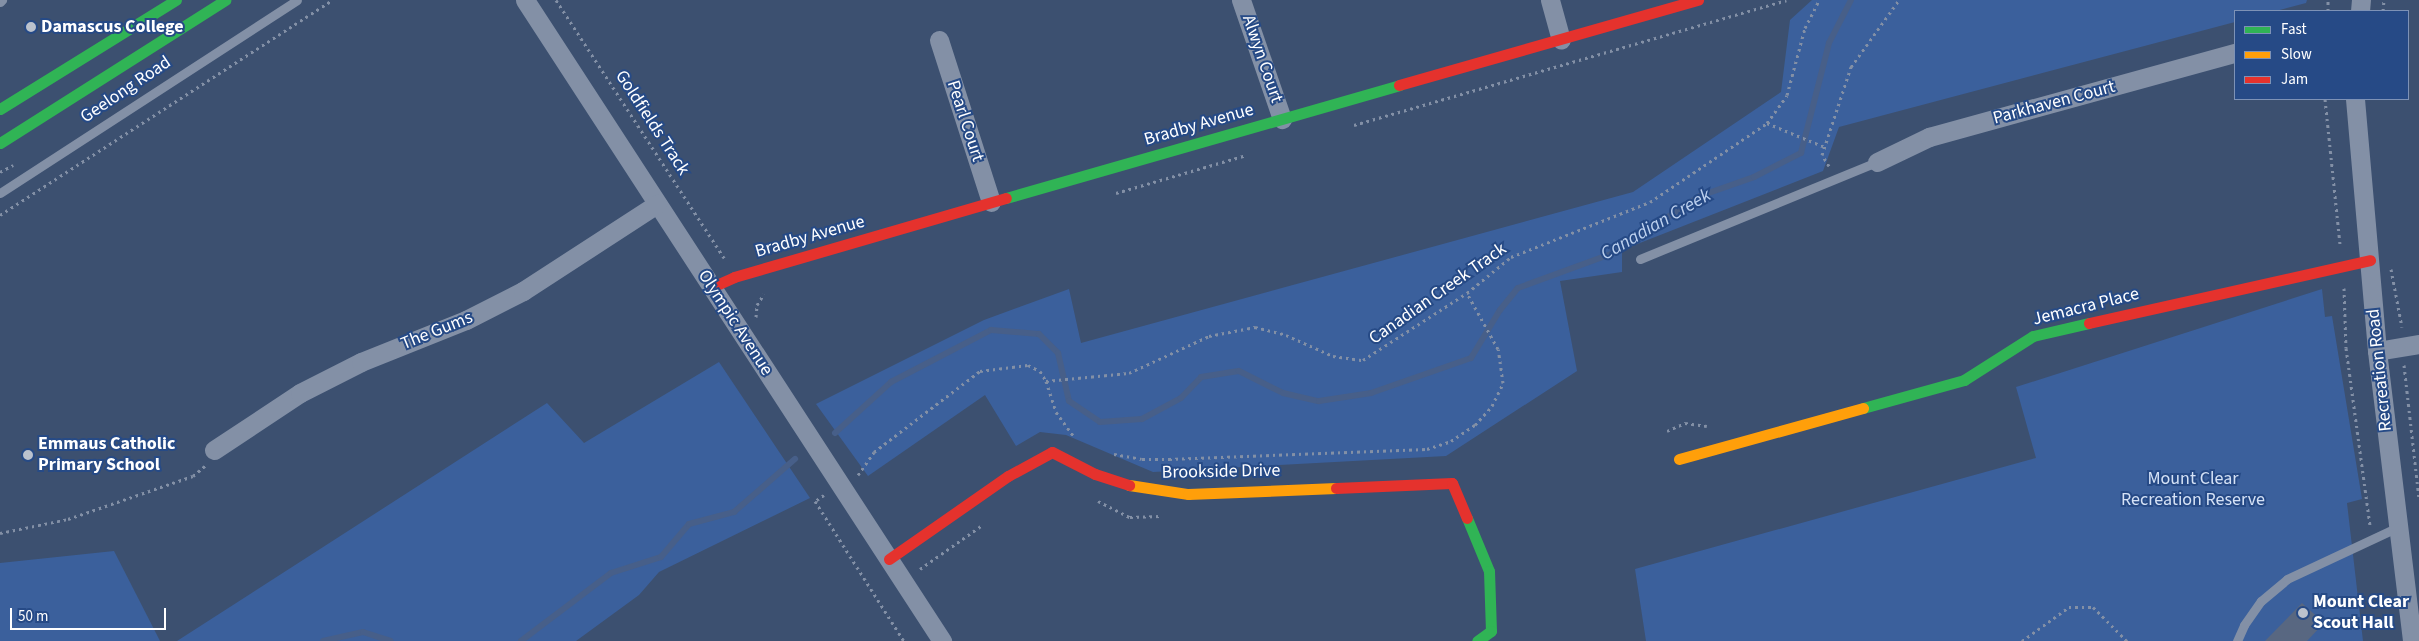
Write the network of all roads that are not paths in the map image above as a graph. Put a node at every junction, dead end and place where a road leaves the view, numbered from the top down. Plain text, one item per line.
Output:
1 (176, 0) edge
2 (225, 0) edge
3 (297, 0) edge
4 (1241, 0) edge
5 (1550, 0) edge
6 (1698, 0) edge
7 (525, 2) edge
8 (939, 40) dead end
9 (1561, 40) junction
10 (2234, 54) edge
11 (2355, 100) edge
12 (0, 109) edge
13 (1282, 119) junction
14 (0, 143) edge
15 (1877, 162) joint
16 (0, 193) edge
17 (991, 202) junction
18 (657, 204) junction
19 (1640, 259) dead end
20 (2370, 260) junction
21 (712, 287) junction
22 (2410, 345) edge
23 (2377, 351) junction
24 (214, 450) road end
25 (1679, 459) dead end
26 (2398, 527) junction
27 (889, 559) junction
28 (942, 641) edge
29 (1477, 641) edge
30 (2237, 641) edge
31 (2412, 641) edge

1 - 12 street
2 - 14 street, Geelong Road
3 - 16 lane, Geelong Road
4 - 13 street, Alwyn Court
5 - 9 street
6 - 9 street, Bradby Avenue
7 - 18 street, Olympic Avenue
8 - 17 street, Pearl Court
9 - 13 street, Bradby Avenue
10 - 15 street, Parkhaven Court
11 - 20 street, Recreation Road
13 - 17 street, Bradby Avenue
15 - 19 lane
17 - 21 street, Bradby Avenue
18 - 21 street, Olympic Avenue
18 - 24 street, The Gums
20 - 23 street, Recreation Road
20 - 25 street, Jemacra Place
21 - 27 street, Olympic Avenue
22 - 23 street
23 - 26 street, Recreation Road
26 - 30 lane
26 - 31 street, Recreation Road
27 - 28 street, Olympic Avenue
27 - 29 street, Brookside Drive

